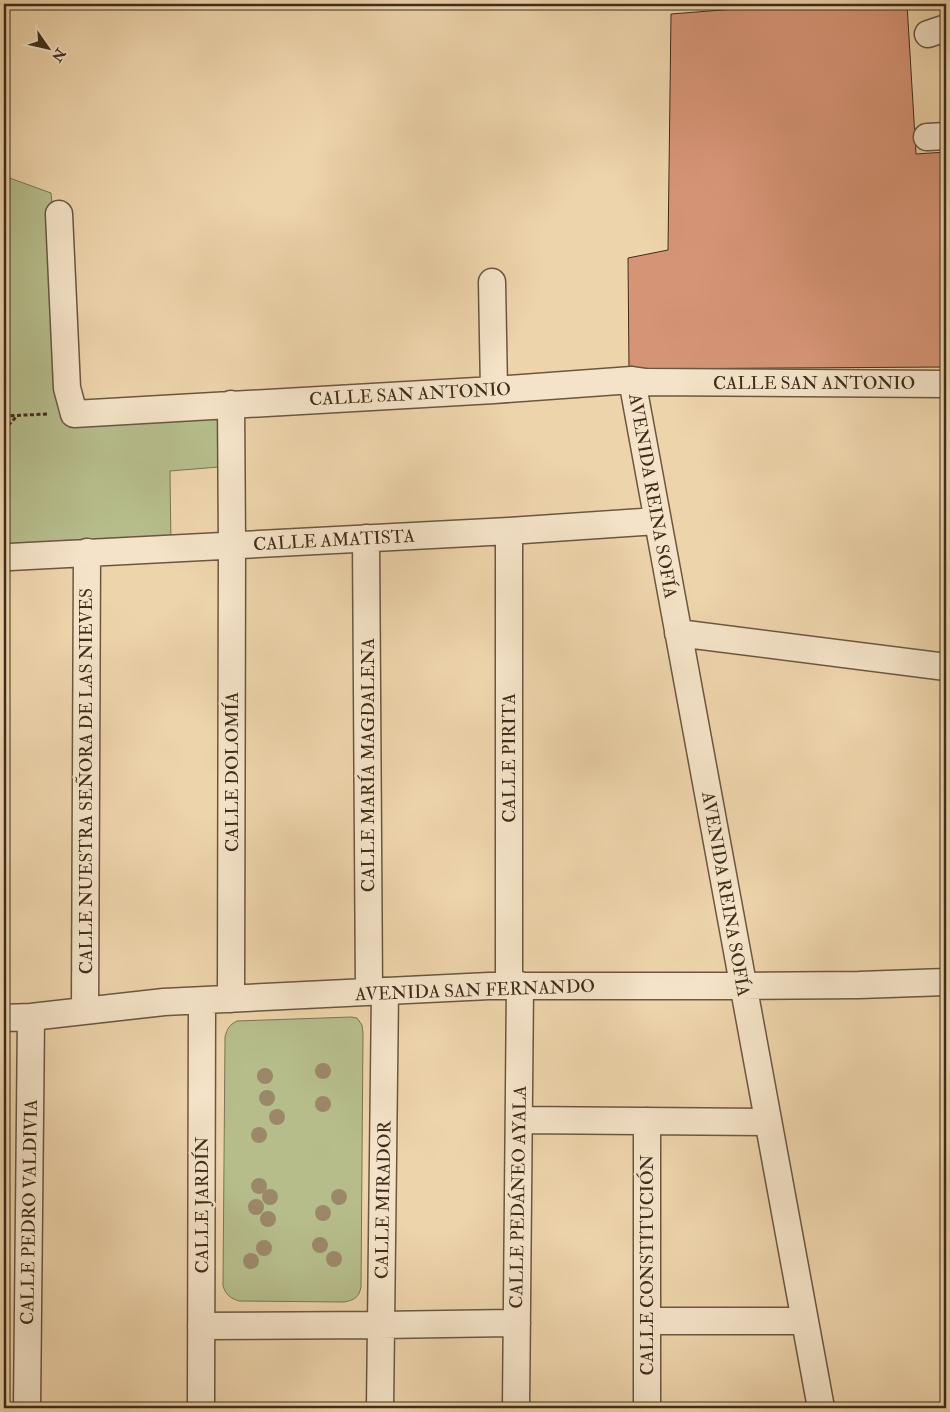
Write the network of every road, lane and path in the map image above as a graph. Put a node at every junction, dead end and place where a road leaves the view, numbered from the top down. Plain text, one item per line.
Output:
1 (59, 214) dead end
2 (492, 282) dead end
3 (632, 380) junction
4 (946, 384) edge
5 (494, 390) junction
6 (231, 404) junction
7 (74, 414) junction
8 (4, 416) edge
9 (18, 416) junction
10 (4, 430) edge
11 (658, 521) junction
12 (509, 531) junction
13 (366, 538) junction
14 (232, 545) junction
15 (87, 552) junction
16 (10, 557) dead end
17 (678, 633) junction
18 (946, 666) edge
19 (946, 982) edge
20 (515, 985) junction
21 (743, 986) junction
22 (377, 992) junction
23 (231, 999) junction
24 (202, 1001) junction
25 (85, 1010) junction
26 (31, 1017) junction
27 (4, 1018) edge
28 (519, 1120) junction
29 (647, 1121) junction
30 (768, 1122) junction
31 (647, 1321) junction
32 (805, 1321) junction
33 (517, 1323) junction
34 (381, 1325) junction
35 (202, 1326) junction
36 (27, 1408) edge
37 (201, 1408) edge
38 (380, 1408) edge
39 (516, 1408) edge
40 (647, 1408) edge
41 (821, 1408) edge

1 - 7 street
2 - 5 street
3 - 4 street, CALLE SAN ANTONIO
3 - 5 street, CALLE SAN ANTONIO
3 - 11 street, AVENIDA REINA SOFÍA
5 - 6 street, CALLE SAN ANTONIO
6 - 7 street, CALLE SAN ANTONIO
6 - 14 street, CALLE DOLOMÍA
7 - 9 path
8 - 9 path
9 - 10 path
11 - 12 street, CALLE AMATISTA
11 - 17 street, AVENIDA REINA SOFÍA
12 - 13 street, CALLE AMATISTA
12 - 20 street, CALLE PIRITA
13 - 14 street, CALLE AMATISTA
13 - 22 street, CALLE MARÍA MAGDALENA
14 - 15 street, CALLE AMATISTA
14 - 23 street, CALLE DOLOMÍA
15 - 16 street, CALLE AMATISTA
15 - 25 street, CALLE NUESTRA SEÑORA DE LAS NIEVES
17 - 18 street
17 - 21 street, AVENIDA REINA SOFÍA
19 - 21 street, AVENIDA SAN FERNANDO
20 - 21 street, AVENIDA SAN FERNANDO
20 - 22 street, AVENIDA SAN FERNANDO
20 - 28 street, CALLE PEDÁNEO AYALA
21 - 30 street, AVENIDA REINA SOFÍA
22 - 23 street, AVENIDA SAN FERNANDO
22 - 34 street, CALLE MIRADOR
23 - 24 street, AVENIDA SAN FERNANDO
24 - 25 street, AVENIDA SAN FERNANDO
24 - 35 street, CALLE JARDÍN
25 - 26 street, AVENIDA SAN FERNANDO
26 - 27 street, AVENIDA SAN FERNANDO
26 - 36 street, CALLE PEDRO VALDIVIA
28 - 29 street
28 - 33 street, CALLE PEDÁNEO AYALA
29 - 30 street
29 - 31 street, CALLE CONSTITUCIÓN
30 - 32 street, AVENIDA REINA SOFÍA
31 - 32 street
31 - 40 street, CALLE CONSTITUCIÓN
32 - 41 street, AVENIDA REINA SOFÍA
33 - 34 street
33 - 39 street, CALLE PEDÁNEO AYALA
34 - 35 street
34 - 38 street, CALLE MIRADOR
35 - 37 street, CALLE JARDÍN

